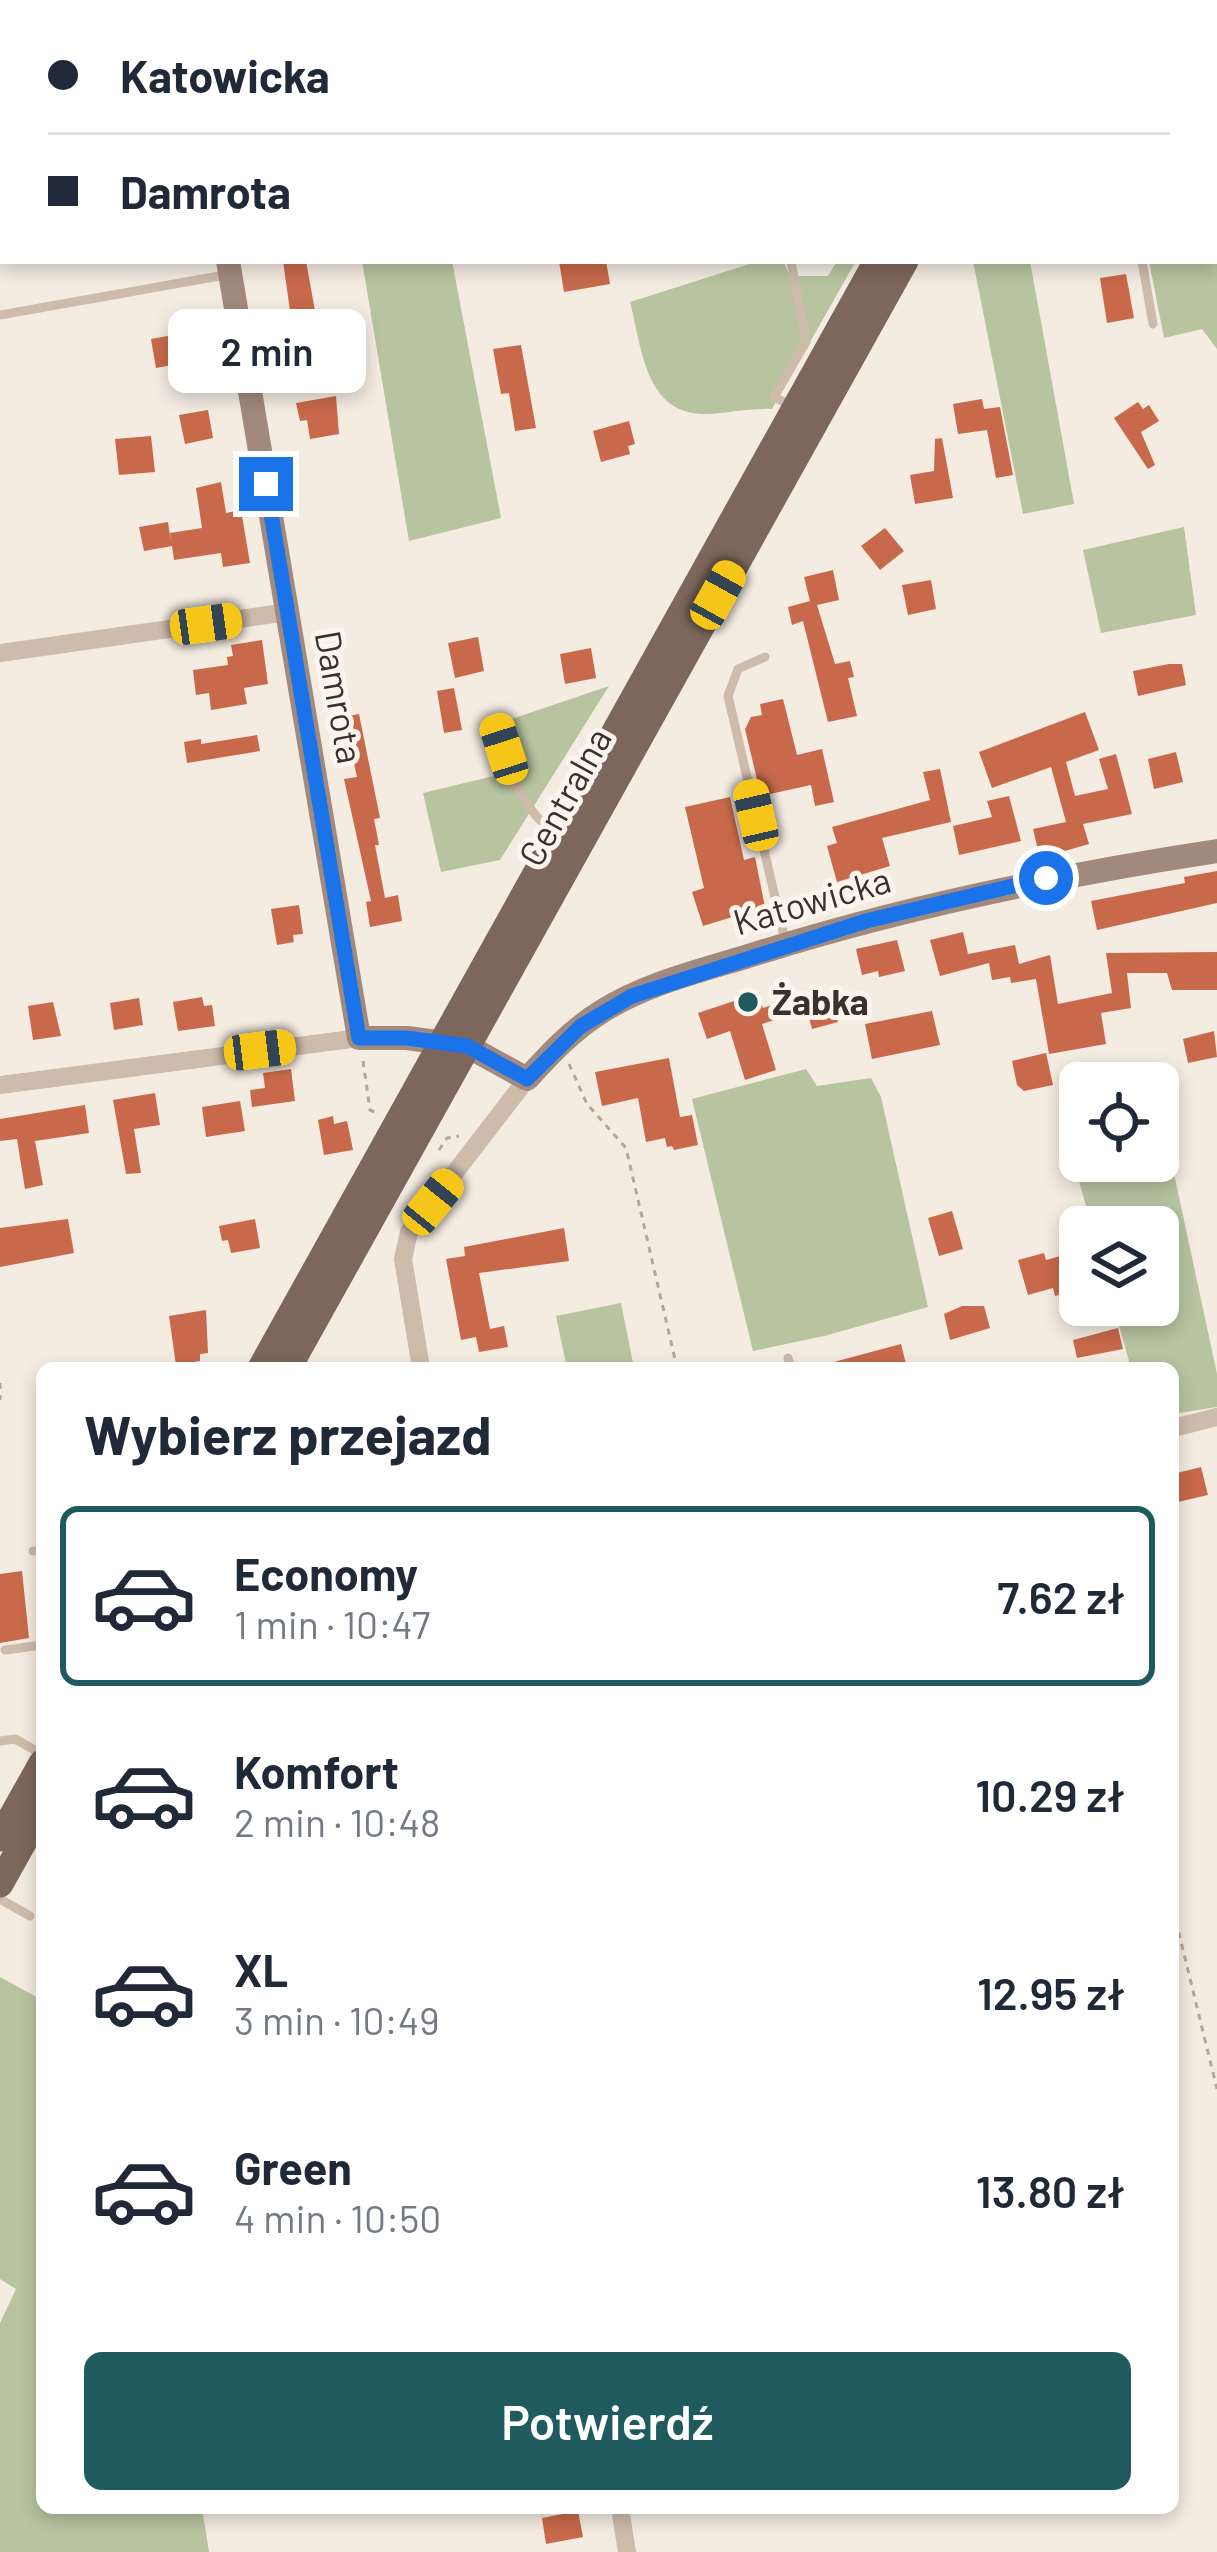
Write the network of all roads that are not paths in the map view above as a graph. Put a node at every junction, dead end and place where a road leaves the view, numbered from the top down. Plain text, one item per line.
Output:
1 (792, 264) edge
2 (876, 264) edge
3 (903, 264) edge
4 (1143, 264) edge
5 (229, 267) edge
6 (0, 315) edge
7 (1153, 324) dead end
8 (796, 408) junction
9 (288, 612) junction
10 (0, 653) edge
11 (765, 657) dead end
12 (494, 719) dead end
13 (559, 835) junction
14 (1217, 851) edge
15 (786, 944) junction
16 (359, 1038) junction
17 (454, 1044) junction
18 (527, 1079) junction
19 (0, 1084) edge
20 (265, 1362) edge
21 (290, 1362) edge
22 (421, 1362) edge
23 (1216, 1424) edge
24 (1179, 1427) edge
25 (36, 1647) edge
26 (5, 1650) dead end
27 (0, 1741) edge
28 (36, 1754) edge
29 (36, 1772) edge
30 (21, 1806) edge
31 (0, 1838) edge
32 (0, 1884) edge
33 (0, 1900) edge
34 (30, 1916) dead end
35 (621, 2514) edge
36 (628, 2552) edge

1 - 8 lane
2 - 8 main road, Centralna
3 - 17 main road, Centralna
4 - 7 lane
5 - 6 lane
5 - 9 street, Damrota
8 - 13 main road, Centralna
9 - 10 street
9 - 16 street, Damrota
11 - 15 lane
12 - 13 lane
13 - 17 main road, Centralna
14 - 15 street, Katowicka
15 - 18 street, Katowicka
16 - 17 street
16 - 19 street
17 - 18 street
17 - 20 main road, Centralna
17 - 21 main road, Centralna
18 - 22 street
23 - 24 street
25 - 26 lane
27 - 28 lane
29 - 30 main road
30 - 31 main road
30 - 32 main road
33 - 34 lane
35 - 36 street

